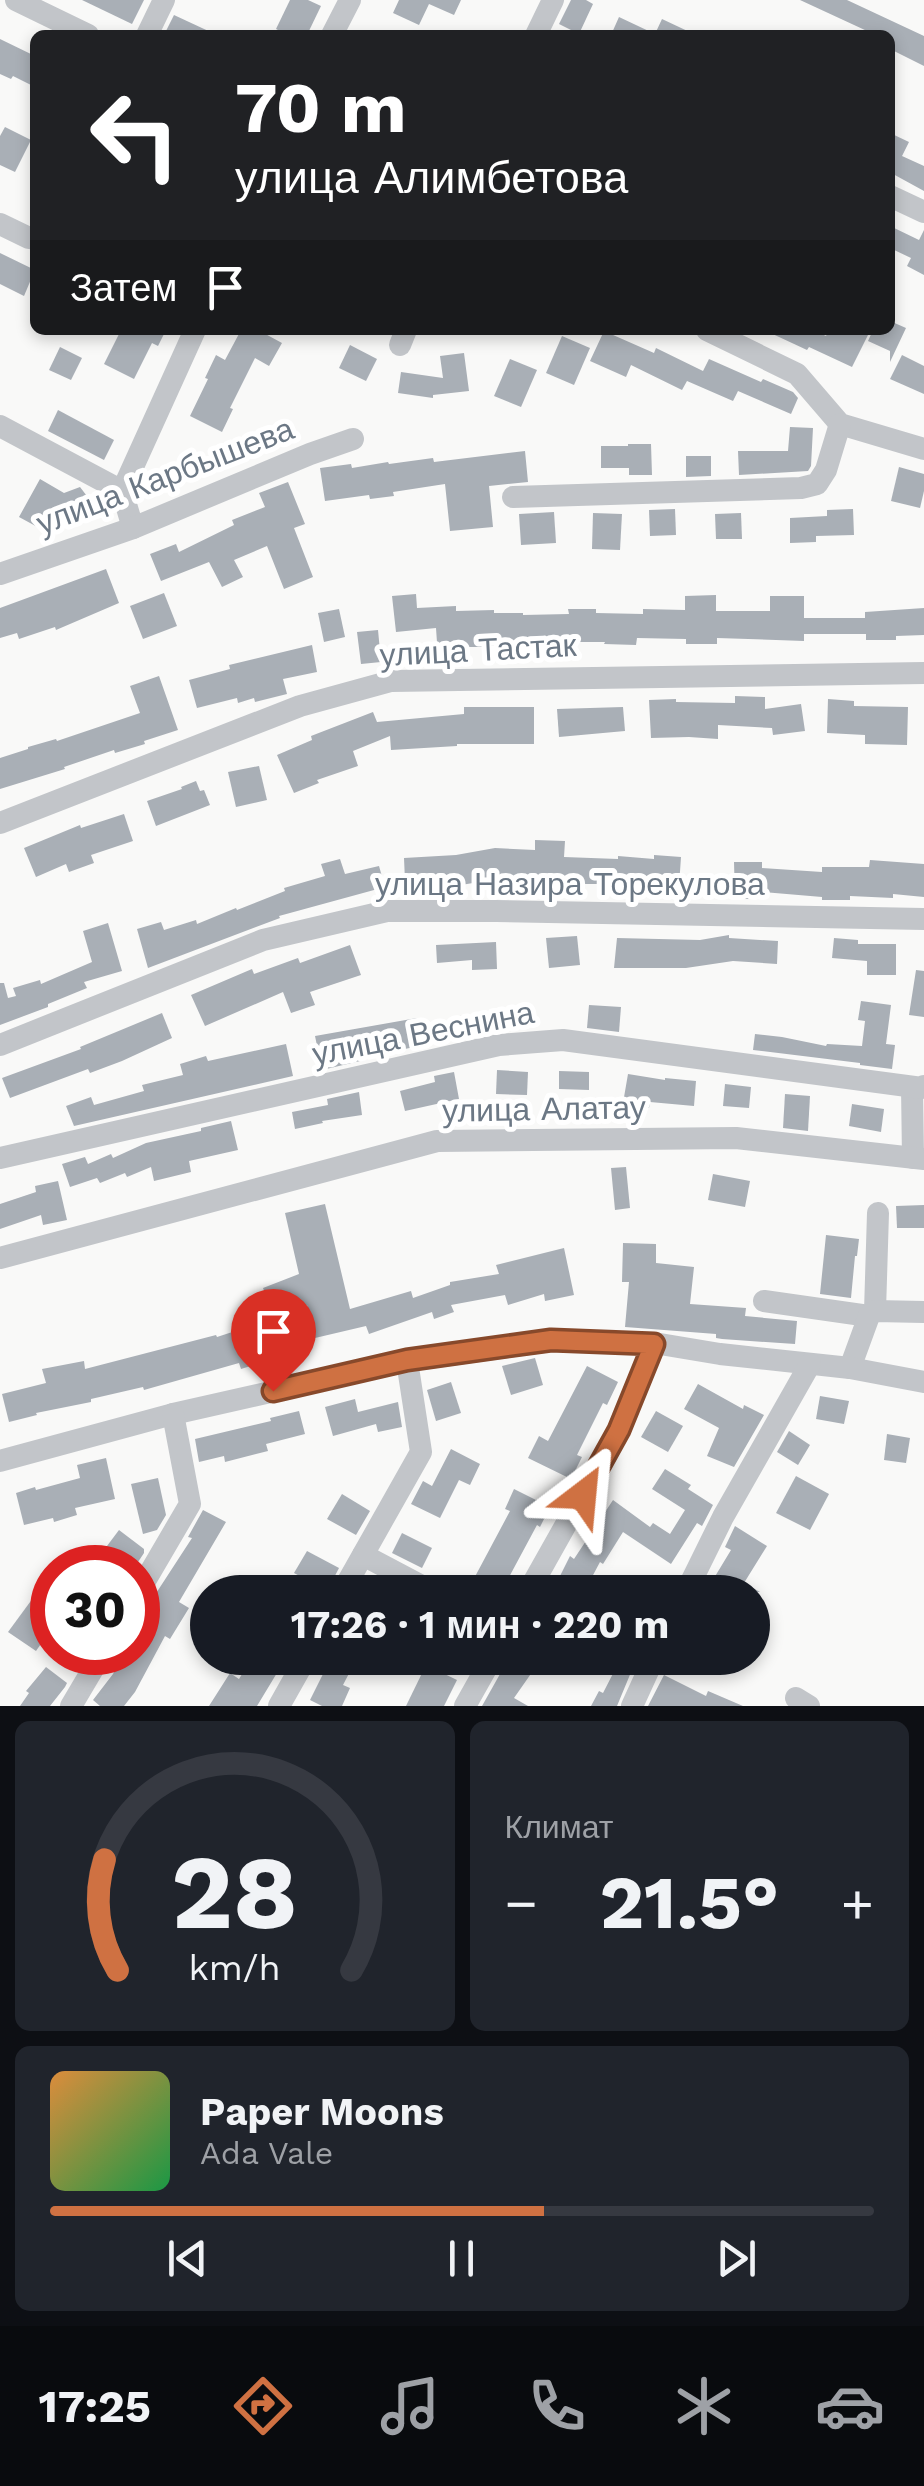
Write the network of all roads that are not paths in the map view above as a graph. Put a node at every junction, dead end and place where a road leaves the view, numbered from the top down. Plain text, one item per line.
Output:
1 (16, 0) edge
2 (164, 0) edge
3 (350, 0) edge
4 (553, 0) edge
5 (78, 30) edge
6 (149, 30) edge
7 (335, 30) edge
8 (544, 30) edge
9 (895, 198) edge
10 (924, 212) edge
11 (0, 224) edge
12 (30, 238) edge
13 (193, 335) edge
14 (717, 335) edge
15 (840, 424) junction
16 (0, 426) edge
17 (353, 439) dead end
18 (924, 449) edge
19 (122, 491) junction
20 (513, 497) dead end
21 (134, 528) junction
22 (0, 574) edge
23 (924, 673) edge
24 (0, 823) edge
25 (924, 919) edge
26 (0, 1045) edge
27 (920, 1087) edge
28 (0, 1158) edge
29 (918, 1158) edge
30 (878, 1213) dead end
31 (0, 1258) edge
32 (764, 1301) dead end
33 (924, 1312) edge
34 (872, 1314) junction
35 (654, 1344) junction
36 (407, 1360) junction
37 (810, 1364) junction
38 (850, 1368) junction
39 (924, 1382) edge
40 (173, 1414) junction
41 (0, 1461) edge
42 (160, 1555) edge
43 (363, 1555) junction
44 (352, 1575) edge
45 (401, 1575) edge
46 (538, 1575) edge
47 (695, 1575) edge
48 (90, 1675) edge
49 (296, 1675) edge
50 (482, 1675) edge
51 (646, 1675) edge
52 (72, 1706) edge
53 (278, 1706) edge
54 (465, 1706) edge
55 (632, 1706) edge

1 - 5 street
2 - 6 street
3 - 7 street
4 - 8 street
9 - 10 street
11 - 12 street
13 - 19 street
14 - 15 street
15 - 18 street
15 - 20 street
16 - 19 street
17 - 21 street, улица Карбышева
19 - 21 street
21 - 22 street, улица Карбышева
23 - 24 street, улица Тастак
25 - 26 street, улица Назира Торекулова
27 - 28 street, улица Веснина
27 - 29 street
29 - 31 street, улица Алатау
30 - 34 street
32 - 34 street
33 - 34 street
34 - 38 street
35 - 36 street
35 - 37 street
35 - 46 street
36 - 40 street
36 - 43 street
37 - 38 street
37 - 47 street
38 - 39 street
40 - 41 street
40 - 42 street
43 - 44 street
43 - 45 street
48 - 52 street
49 - 53 street
50 - 54 street
51 - 55 street

